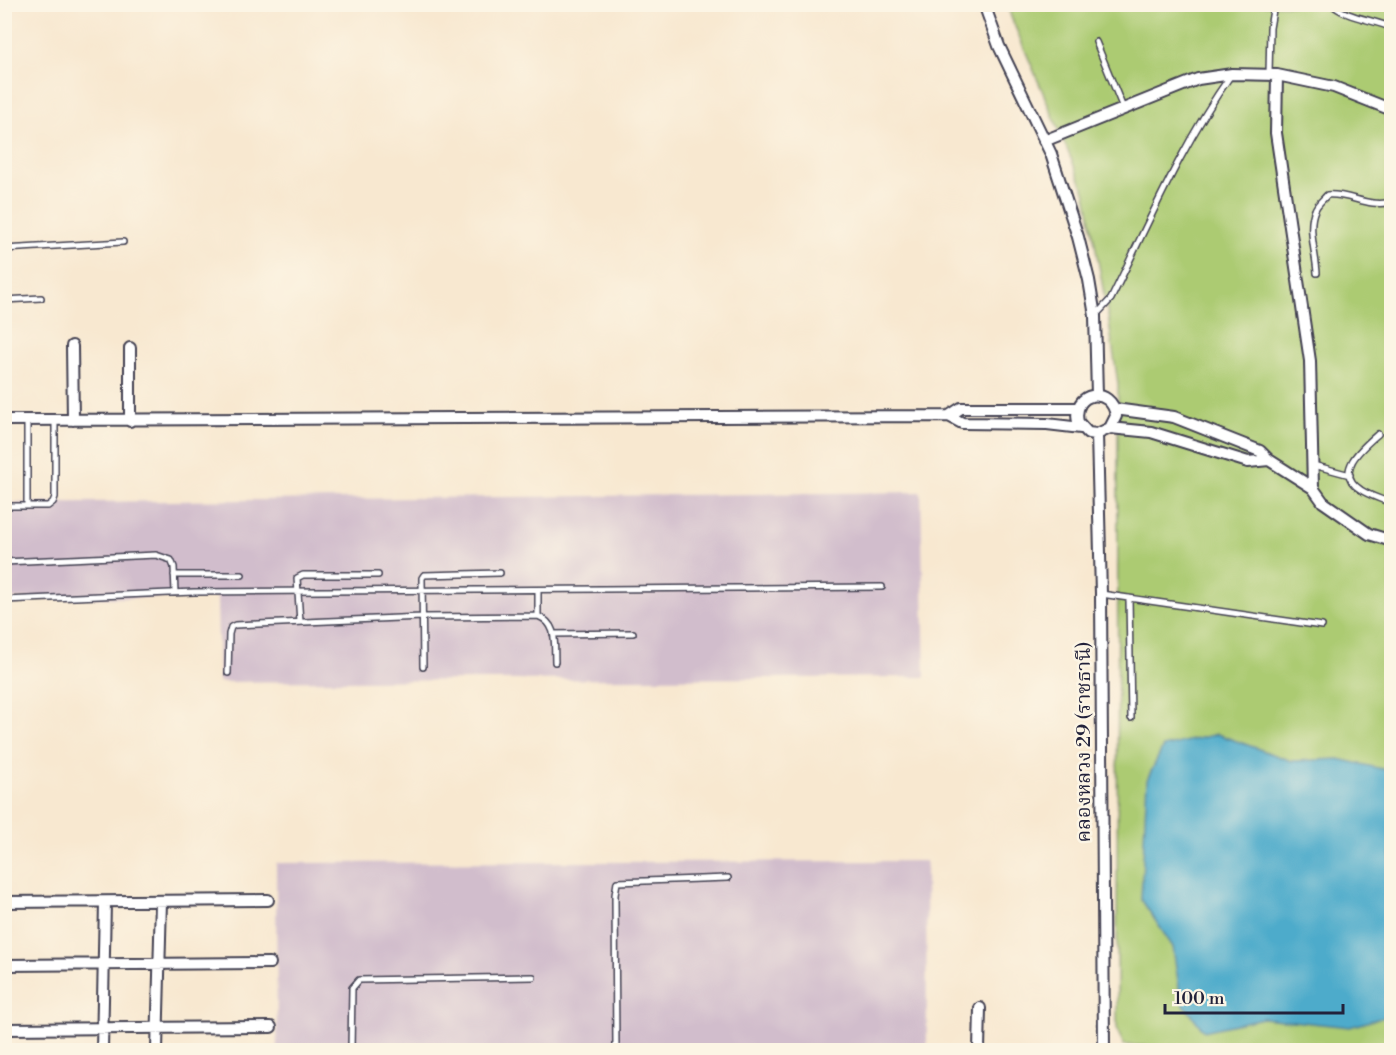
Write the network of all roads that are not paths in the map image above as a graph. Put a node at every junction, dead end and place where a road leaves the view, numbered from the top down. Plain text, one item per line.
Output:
1 (984, 4) edge
2 (1274, 4) edge
3 (1332, 4) edge
4 (1392, 28) edge
5 (1096, 42) dead end
6 (1232, 74) junction
7 (1273, 75) junction
8 (1124, 108) junction
9 (1392, 110) edge
10 (1044, 141) junction
11 (1392, 202) edge
12 (123, 242) dead end
13 (4, 249) edge
14 (1317, 273) dead end
15 (41, 298) dead end
16 (4, 300) edge
17 (1095, 316) junction
18 (72, 346) dead end
19 (130, 348) dead end
20 (1097, 395) junction
21 (1077, 408) junction
22 (1115, 409) junction
23 (949, 416) junction
24 (4, 420) edge
25 (27, 420) junction
26 (55, 420) junction
27 (73, 420) junction
28 (130, 421) junction
29 (1081, 428) junction
30 (1110, 429) junction
31 (1097, 434) junction
32 (1378, 434) dead end
33 (1269, 460) junction
34 (1313, 465) junction
35 (1350, 475) junction
36 (1313, 488) junction
37 (1392, 504) edge
38 (4, 506) edge
39 (27, 506) junction
40 (1392, 541) edge
41 (4, 562) edge
42 (500, 573) dead end
43 (174, 575) junction
44 (242, 575) dead end
45 (378, 575) dead end
46 (882, 587) dead end
47 (422, 590) junction
48 (538, 590) junction
49 (297, 591) junction
50 (175, 593) junction
51 (1101, 594) junction
52 (1129, 598) junction
53 (4, 600) edge
54 (538, 616) junction
55 (422, 617) junction
56 (300, 622) junction
57 (1322, 626) dead end
58 (633, 633) dead end
59 (553, 634) junction
60 (555, 662) dead end
61 (423, 667) dead end
62 (228, 673) dead end
63 (1131, 718) dead end
64 (728, 878) dead end
65 (268, 900) dead end
66 (161, 901) junction
67 (4, 902) edge
68 (105, 902) junction
69 (160, 963) junction
70 (270, 963) dead end
71 (104, 964) junction
72 (4, 965) edge
73 (533, 977) dead end
74 (980, 1008) dead end
75 (158, 1027) junction
76 (102, 1028) junction
77 (271, 1028) dead end
78 (4, 1029) edge
79 (102, 1050) edge
80 (157, 1050) edge
81 (351, 1050) edge
82 (616, 1050) edge
83 (979, 1050) edge
84 (1104, 1050) edge

1 - 10 street
2 - 7 lane
3 - 4 lane
5 - 8 lane
6 - 7 street
6 - 8 street
6 - 17 lane
7 - 9 street
7 - 34 street
8 - 10 street
10 - 17 street
11 - 14 lane
12 - 13 lane
15 - 16 lane
17 - 20 street
18 - 27 street
19 - 28 street
20 - 21 street
20 - 22 street
21 - 23 street
21 - 29 street
22 - 30 street
22 - 33 street
23 - 28 street
23 - 29 street
24 - 25 street
25 - 26 street
25 - 39 lane
26 - 27 street
26 - 39 lane
27 - 28 street
29 - 31 street
30 - 31 street
30 - 33 street
31 - 51 street, คลองหลวง 29 (ราชธานี)
32 - 35 lane
33 - 36 street
34 - 35 lane
34 - 36 street
35 - 37 lane
36 - 40 street
38 - 39 lane
41 - 43 lane
42 - 47 lane
43 - 44 lane
43 - 50 lane
45 - 49 lane
46 - 48 lane
47 - 48 lane
47 - 49 lane
47 - 55 lane
48 - 54 lane
49 - 50 lane
49 - 56 lane
50 - 53 lane
51 - 52 lane
51 - 84 street, คลองหลวง 29 (ราชธานี)
52 - 57 lane
52 - 63 lane
54 - 55 lane
54 - 59 lane
55 - 56 lane
55 - 61 lane
56 - 62 lane
58 - 59 lane
59 - 60 lane
64 - 82 lane
65 - 66 street
66 - 68 street
66 - 69 street
67 - 68 street
68 - 71 street
69 - 70 street
69 - 71 street
69 - 75 street
71 - 72 street
71 - 76 street
73 - 81 lane
74 - 83 street
75 - 76 street
75 - 77 street
75 - 80 street
76 - 78 street
76 - 79 street

